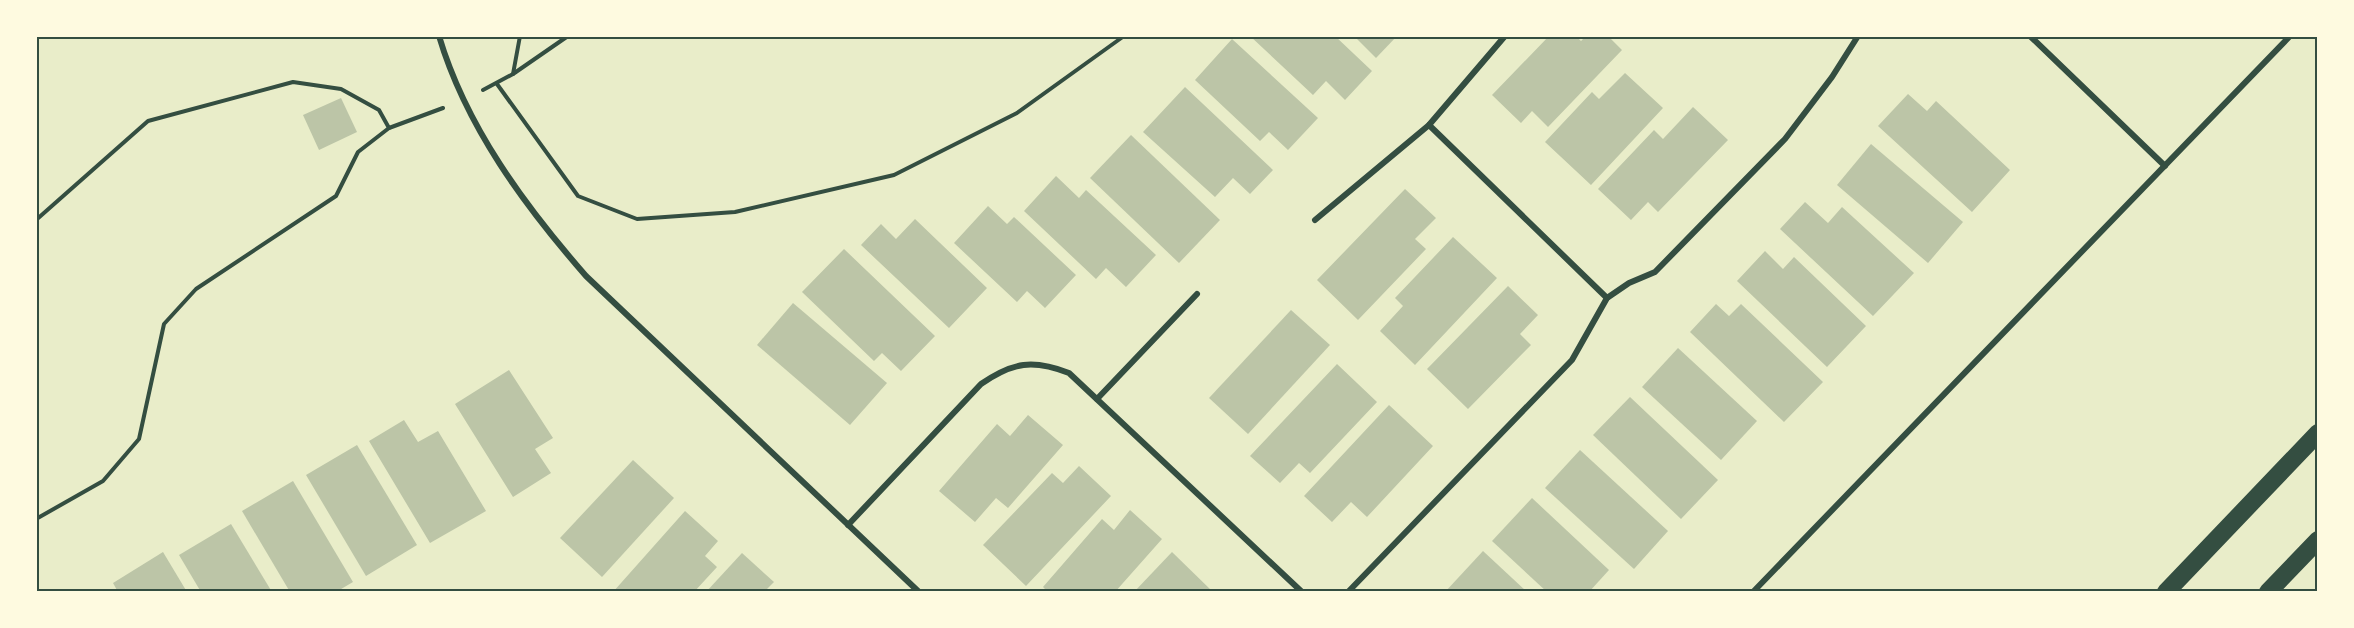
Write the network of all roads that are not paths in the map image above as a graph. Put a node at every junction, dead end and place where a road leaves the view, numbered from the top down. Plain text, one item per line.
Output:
1 (439, 36) edge
2 (1504, 36) edge
3 (1858, 36) edge
4 (2030, 36) edge
5 (2290, 36) edge
6 (1429, 125) junction
7 (2164, 166) junction
8 (1315, 220) dead end
9 (1197, 294) dead end
10 (1607, 298) junction
11 (1097, 399) junction
12 (2318, 433) edge
13 (848, 525) junction
14 (2318, 540) edge
15 (919, 592) edge
16 (1302, 592) edge
17 (1348, 592) edge
18 (1753, 592) edge
19 (2166, 592) edge
20 (2268, 592) edge

1 - 13 street
2 - 6 street
3 - 10 street
4 - 7 street
5 - 7 street
6 - 8 street
6 - 10 street
7 - 18 street
9 - 11 street
10 - 17 street
11 - 13 street
11 - 16 street
12 - 19 highway
13 - 15 street
14 - 20 highway

